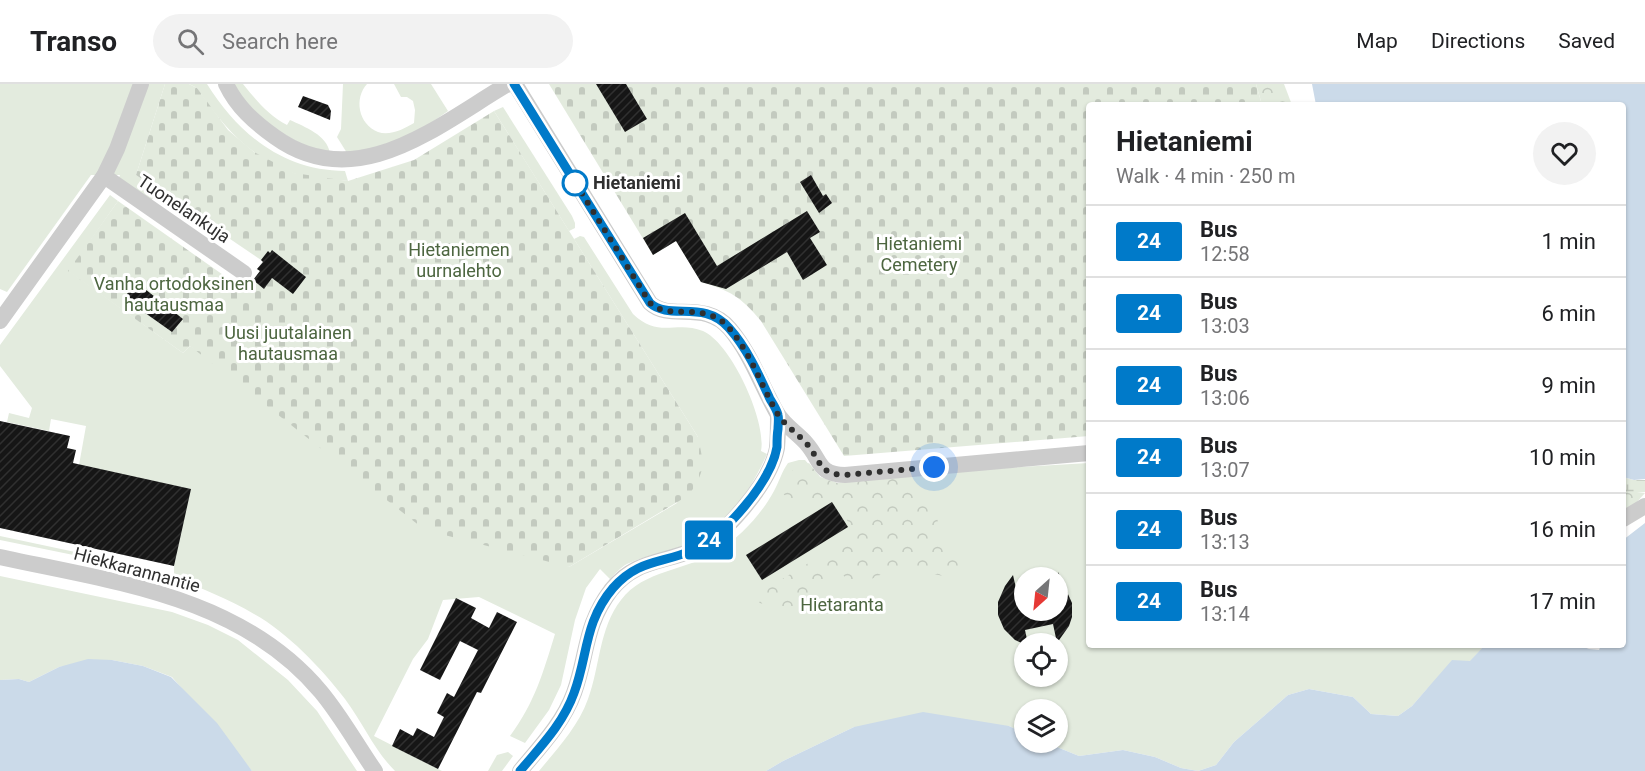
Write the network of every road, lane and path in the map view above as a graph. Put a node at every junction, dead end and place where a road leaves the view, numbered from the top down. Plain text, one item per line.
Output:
1 (141, 84) edge
2 (226, 84) edge
3 (508, 84) edge
4 (514, 84) edge
5 (104, 176) junction
6 (244, 273) dead end
7 (0, 321) edge
8 (778, 416) junction
9 (1086, 453) edge
10 (1645, 506) edge
11 (1626, 517) edge
12 (0, 557) edge
13 (375, 771) edge
14 (520, 771) edge

1 - 5 street
2 - 3 street
4 - 8 street
5 - 6 street, Tuonelankuja
5 - 7 street
8 - 9 street
8 - 14 street
10 - 11 street
12 - 13 street, Hiekkarannantie

